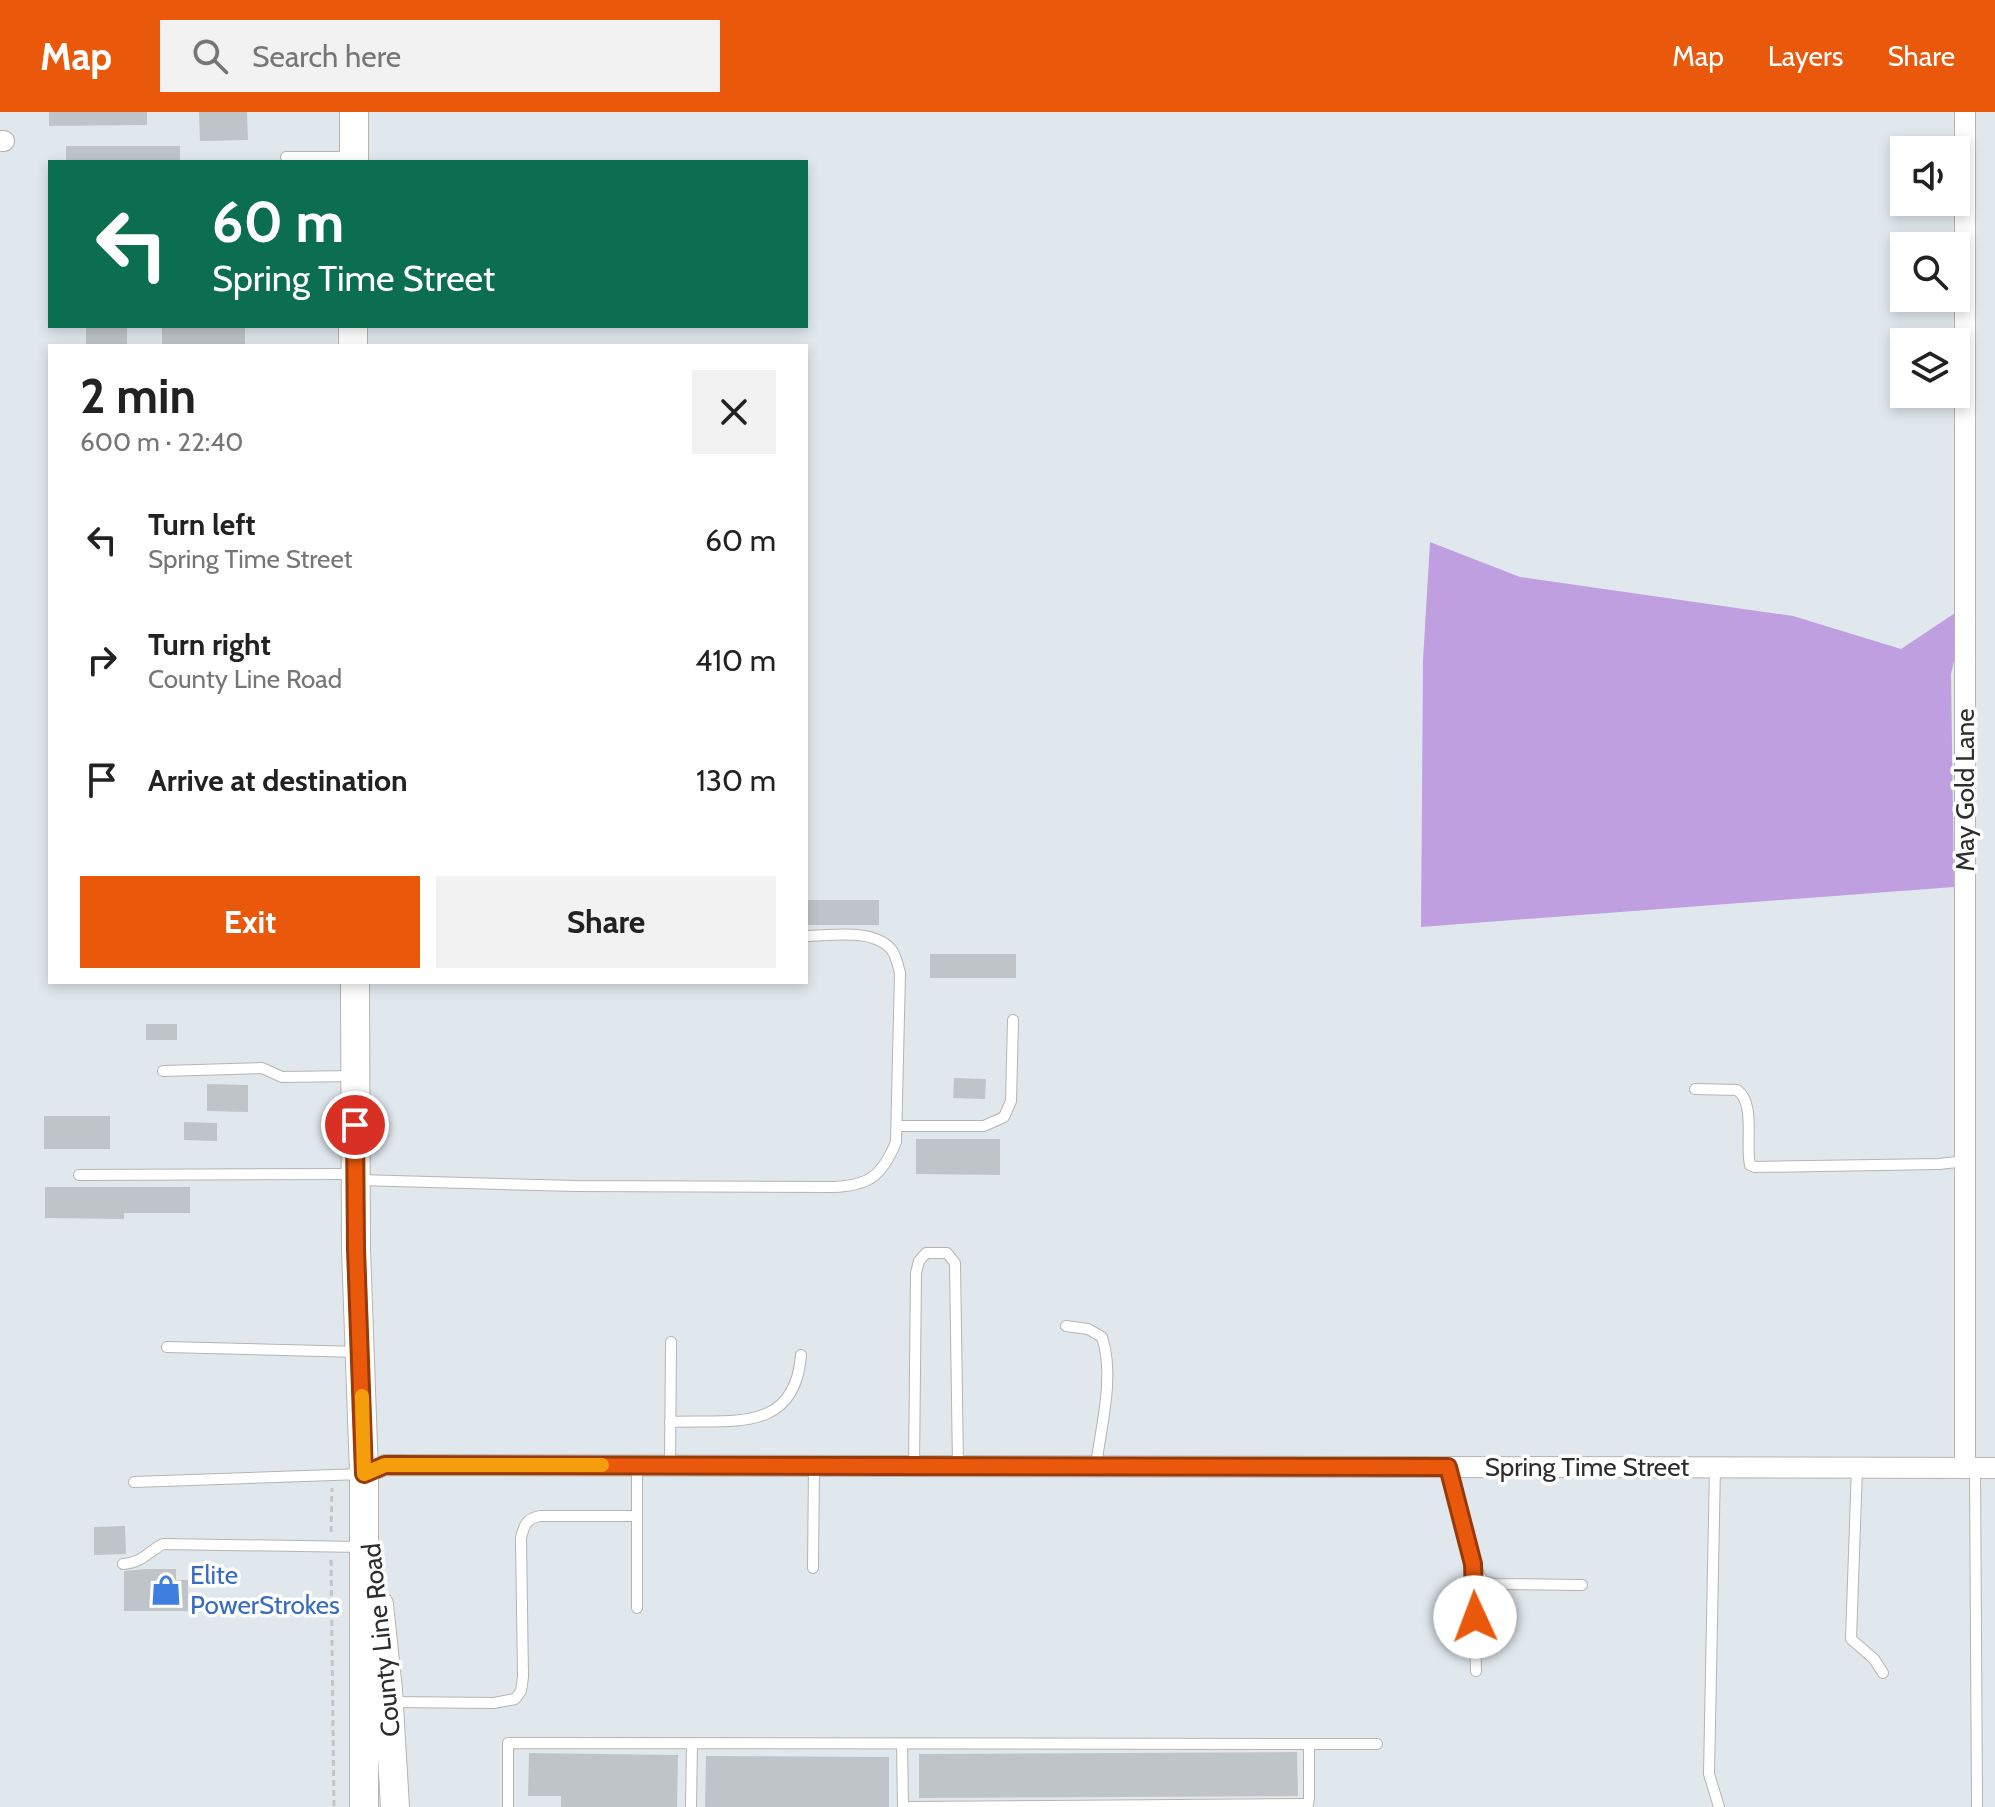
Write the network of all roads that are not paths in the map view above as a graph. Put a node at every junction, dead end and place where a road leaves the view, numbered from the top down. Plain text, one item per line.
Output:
1 (354, 112) edge
2 (1965, 112) edge
3 (286, 157) dead end
4 (354, 160) edge
5 (808, 936) edge
6 (355, 984) edge
7 (1013, 1020) dead end
8 (163, 1071) dead end
9 (355, 1076) junction
10 (1695, 1089) dead end
11 (897, 1126) junction
12 (1966, 1161) junction
13 (79, 1175) dead end
14 (356, 1177) junction
15 (1066, 1326) dead end
16 (671, 1342) dead end
17 (167, 1347) dead end
18 (361, 1352) junction
19 (801, 1355) dead end
20 (670, 1422) junction
21 (637, 1465) junction
22 (670, 1465) junction
23 (814, 1466) junction
24 (914, 1466) junction
25 (958, 1466) junction
26 (1096, 1466) junction
27 (1448, 1467) junction
28 (1715, 1467) junction
29 (1857, 1467) junction
30 (1978, 1468) edge
31 (364, 1474) junction
32 (134, 1482) dead end
33 (637, 1516) junction
34 (364, 1547) junction
35 (123, 1564) dead end
36 (1473, 1564) junction
37 (813, 1568) dead end
38 (1582, 1585) dead end
39 (637, 1608) dead end
40 (1476, 1671) dead end
41 (1883, 1673) dead end
42 (389, 1702) junction
43 (692, 1744) junction
44 (902, 1744) junction
45 (1309, 1744) junction
46 (1377, 1744) dead end
47 (1308, 1806) edge
48 (364, 1807) edge
49 (395, 1807) edge
50 (508, 1807) edge
51 (691, 1807) edge
52 (903, 1807) edge
53 (1719, 1807) edge
54 (1977, 1807) edge

1 - 4 main road
2 - 12 street, May Gold Lane
3 - 4 lane
5 - 11 lane
6 - 9 main road, County Line Road
7 - 11 lane
8 - 9 lane
9 - 14 main road, County Line Road
10 - 12 lane
11 - 14 lane
12 - 30 street, May Gold Lane
13 - 14 lane
14 - 18 main road, County Line Road
15 - 26 lane
16 - 20 lane
17 - 18 lane
18 - 31 main road, County Line Road
19 - 20 lane
20 - 22 lane
21 - 22 street, Spring Time Street
21 - 31 street, Spring Time Street
21 - 33 lane
22 - 23 street, Spring Time Street
23 - 24 street, Spring Time Street
23 - 37 lane
24 - 25 street, Spring Time Street
24 - 25 lane
25 - 26 street, Spring Time Street
26 - 27 street, Spring Time Street
27 - 28 street, Spring Time Street
27 - 36 lane
28 - 29 street, Spring Time Street
28 - 53 lane
29 - 30 street, Spring Time Street
29 - 41 lane
30 - 54 lane
31 - 32 lane
31 - 34 main road, County Line Road
31 - 42 main road, County Line Road
33 - 39 lane
33 - 42 lane
34 - 35 lane
34 - 48 main road, County Line Road
36 - 38 lane
36 - 40 lane
42 - 49 main road, County Line Road
43 - 44 lane
43 - 50 lane
43 - 51 lane
44 - 45 lane
44 - 52 lane
45 - 46 lane
45 - 47 lane
47 - 52 lane

